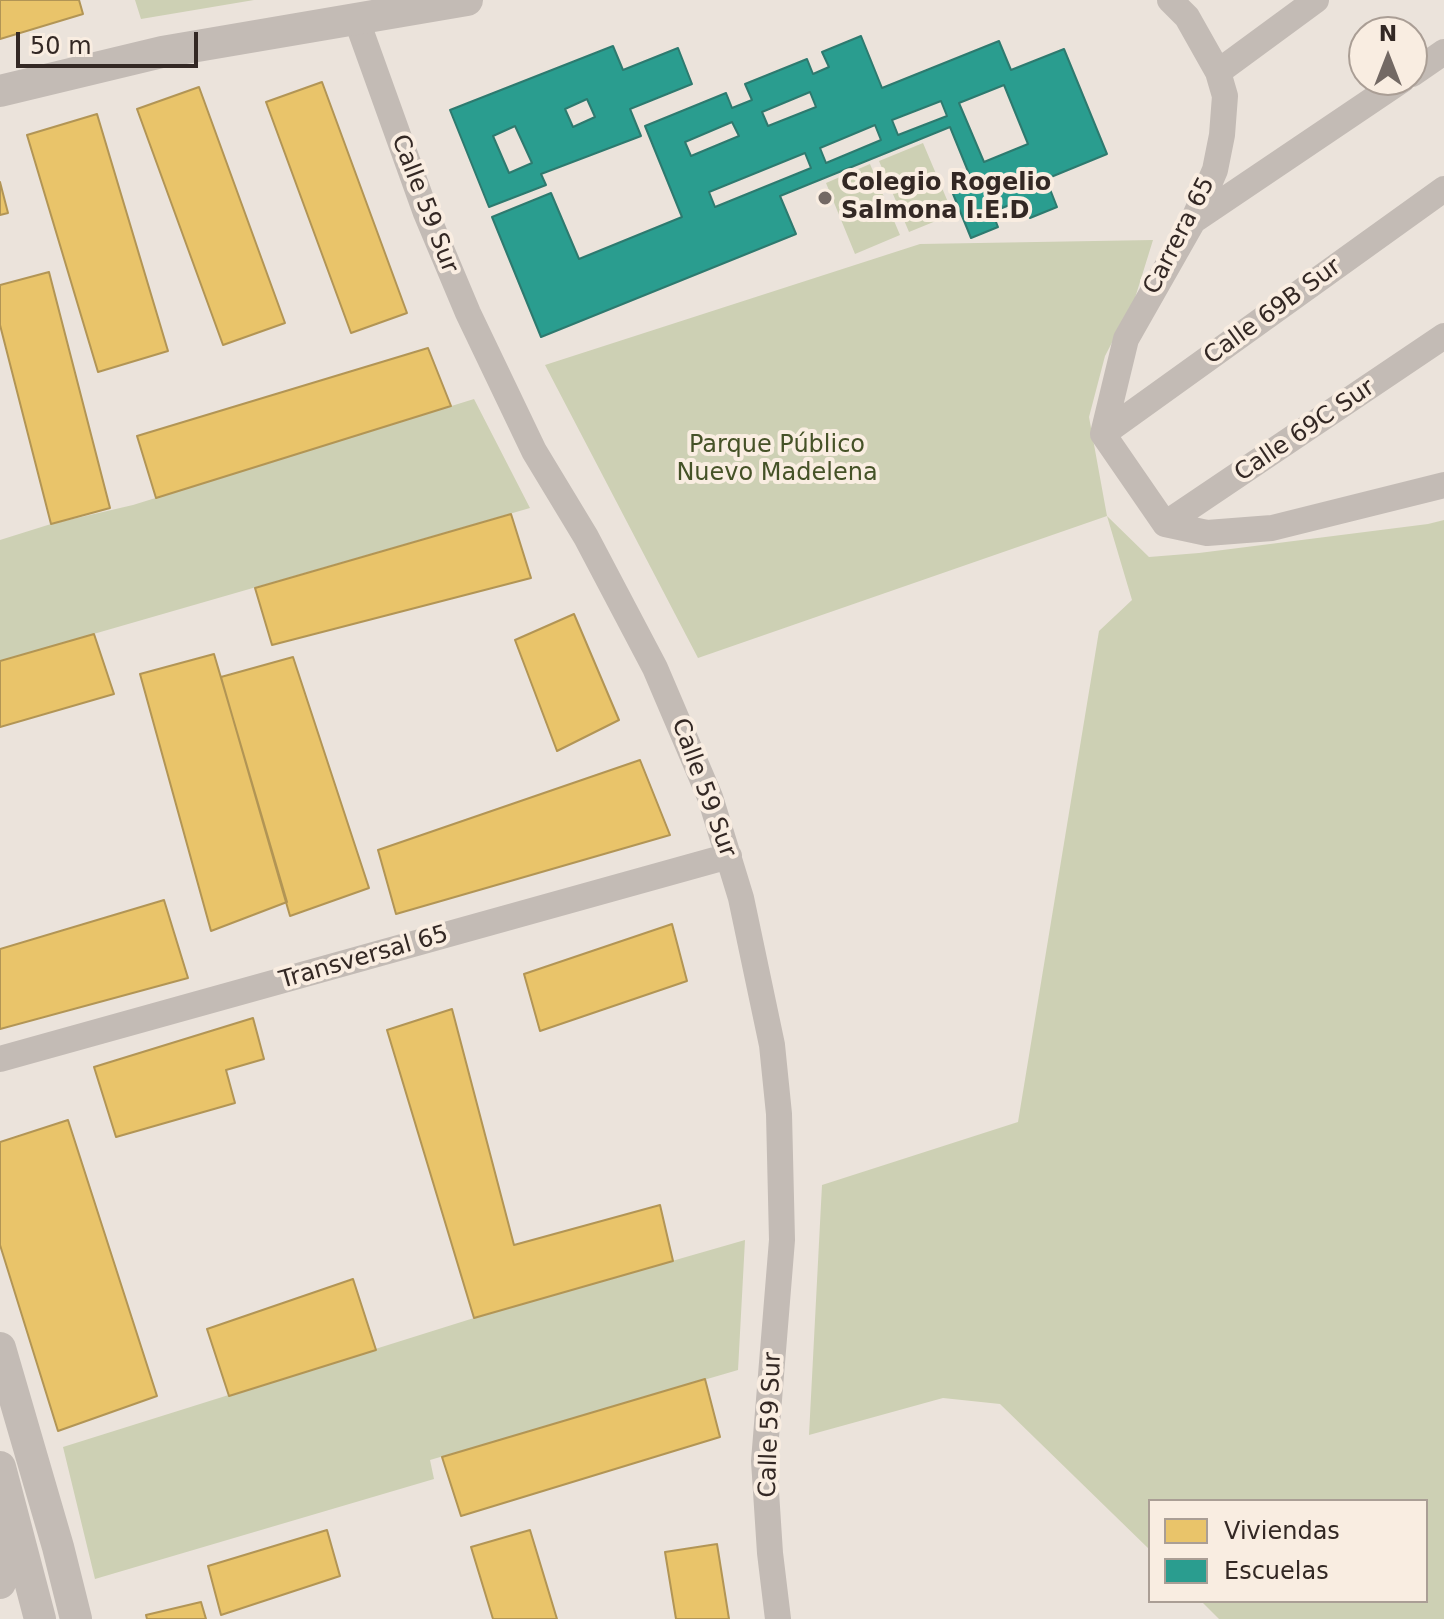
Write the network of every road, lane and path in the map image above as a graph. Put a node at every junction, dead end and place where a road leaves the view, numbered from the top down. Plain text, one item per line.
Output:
1 (467, 0) edge
2 (1170, 0) edge
3 (1316, 0) edge
4 (357, 21) junction
5 (1218, 72) junction
6 (0, 91) edge
7 (1378, 96) edge
8 (1444, 189) edge
9 (1193, 221) junction
10 (1444, 336) edge
11 (1103, 434) junction
12 (1444, 485) edge
13 (1165, 524) junction
14 (729, 856) junction
15 (0, 1059) edge
16 (0, 1348) edge
17 (0, 1467) edge
18 (16, 1520) junction
19 (0, 1583) edge
20 (74, 1614) edge
21 (40, 1619) edge
22 (778, 1619) edge

1 - 4 street
2 - 5 street, Carrera 65
3 - 5 street
4 - 6 street
4 - 14 street, Calle 59 Sur
5 - 9 street, Carrera 65
7 - 9 street
8 - 11 street, Calle 69B Sur
9 - 11 street, Carrera 65
10 - 13 street, Calle 69C Sur
11 - 13 street
12 - 13 street
14 - 15 street, Transversal 65
14 - 22 street, Calle 59 Sur
16 - 20 street
17 - 18 street
18 - 19 street
18 - 21 street
20 - 21 street

